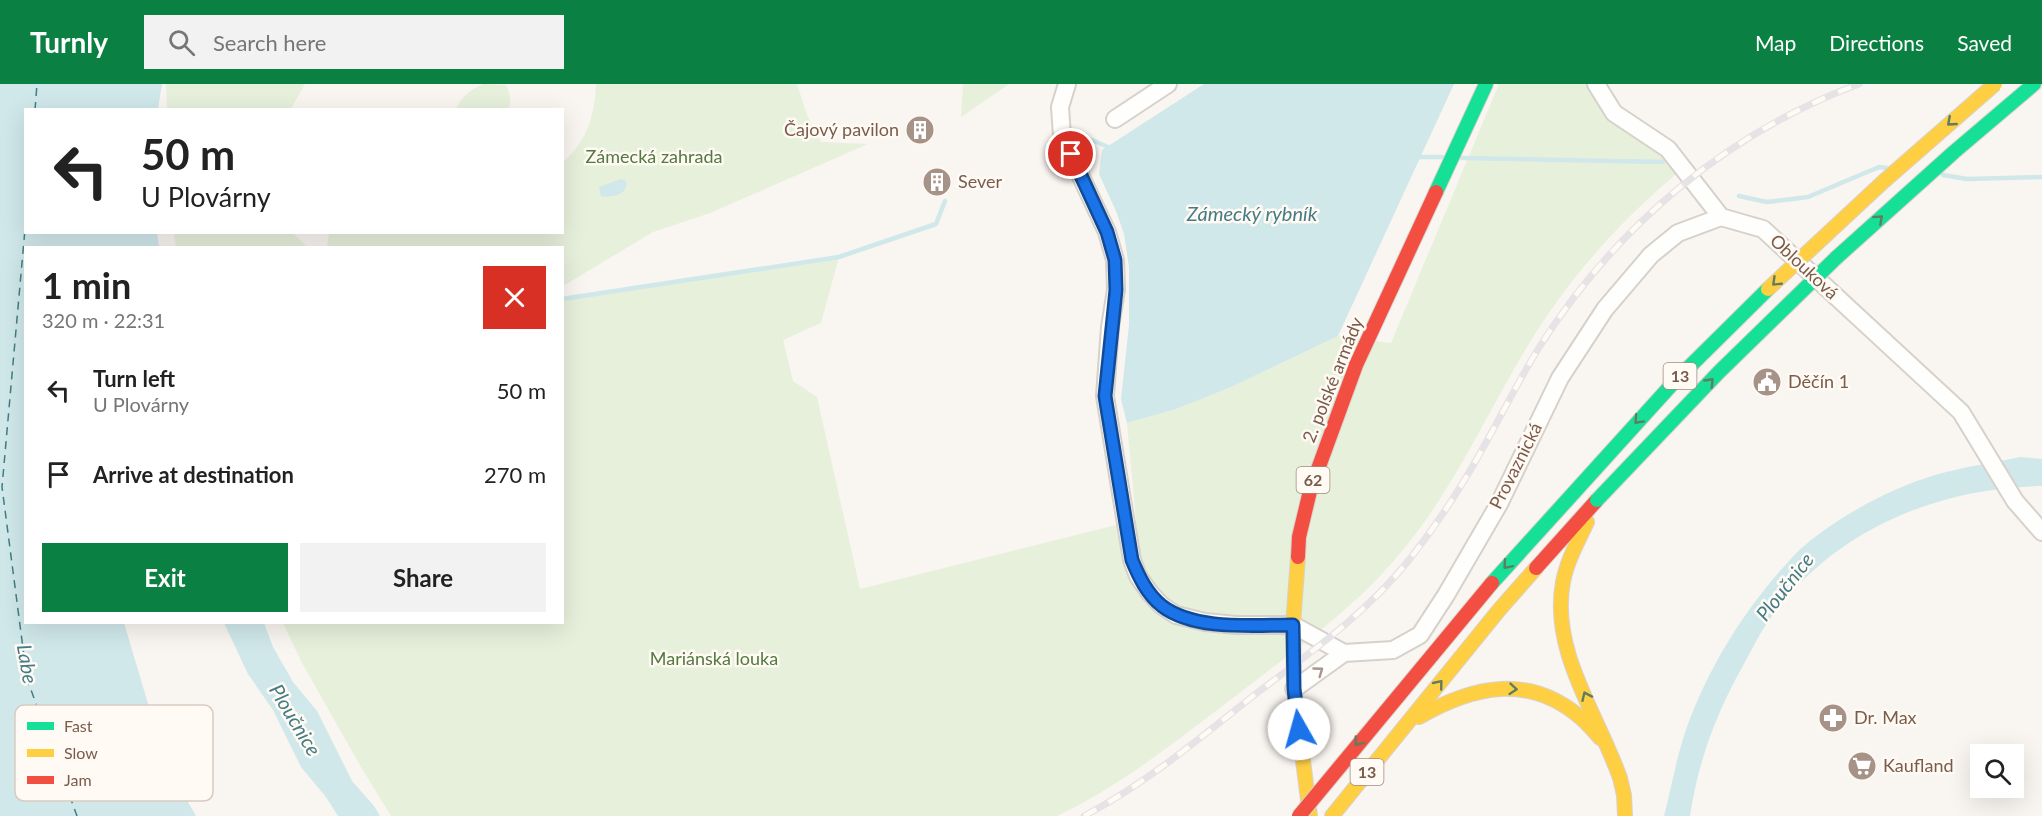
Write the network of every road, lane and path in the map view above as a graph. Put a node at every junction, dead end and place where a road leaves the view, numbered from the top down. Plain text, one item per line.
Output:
1 (1067, 84) edge
2 (1168, 84) edge
3 (1486, 84) edge
4 (1596, 84) edge
5 (1995, 84) edge
6 (2034, 84) edge
7 (1115, 119) dead end
8 (1721, 217) junction
9 (1597, 500) junction
10 (2042, 532) edge
11 (1293, 625) junction
12 (1344, 653) junction
13 (1294, 689) junction
14 (1401, 729) junction
15 (1609, 750) junction
16 (1299, 816) edge
17 (1310, 816) edge
18 (1332, 816) edge
19 (1625, 816) edge

1 - 11 street
2 - 7 street
3 - 11 main road, 2. polské armády / 62
4 - 8 street
5 -> 16 main road, 13, bridge
9 -> 6 main road, 13, bridge
8 - 10 street, Oblouková
8 - 12 street, Provaznická
14 -> 9 main road, 13
15 -> 9 main road
11 - 12 street
11 - 13 main road, 2. polské armády / 62
13 -> 12 street
13 - 17 main road, 2. polské armády / 62
14 -> 15 main road
14 - 18 main road, 13
15 - 19 main road

